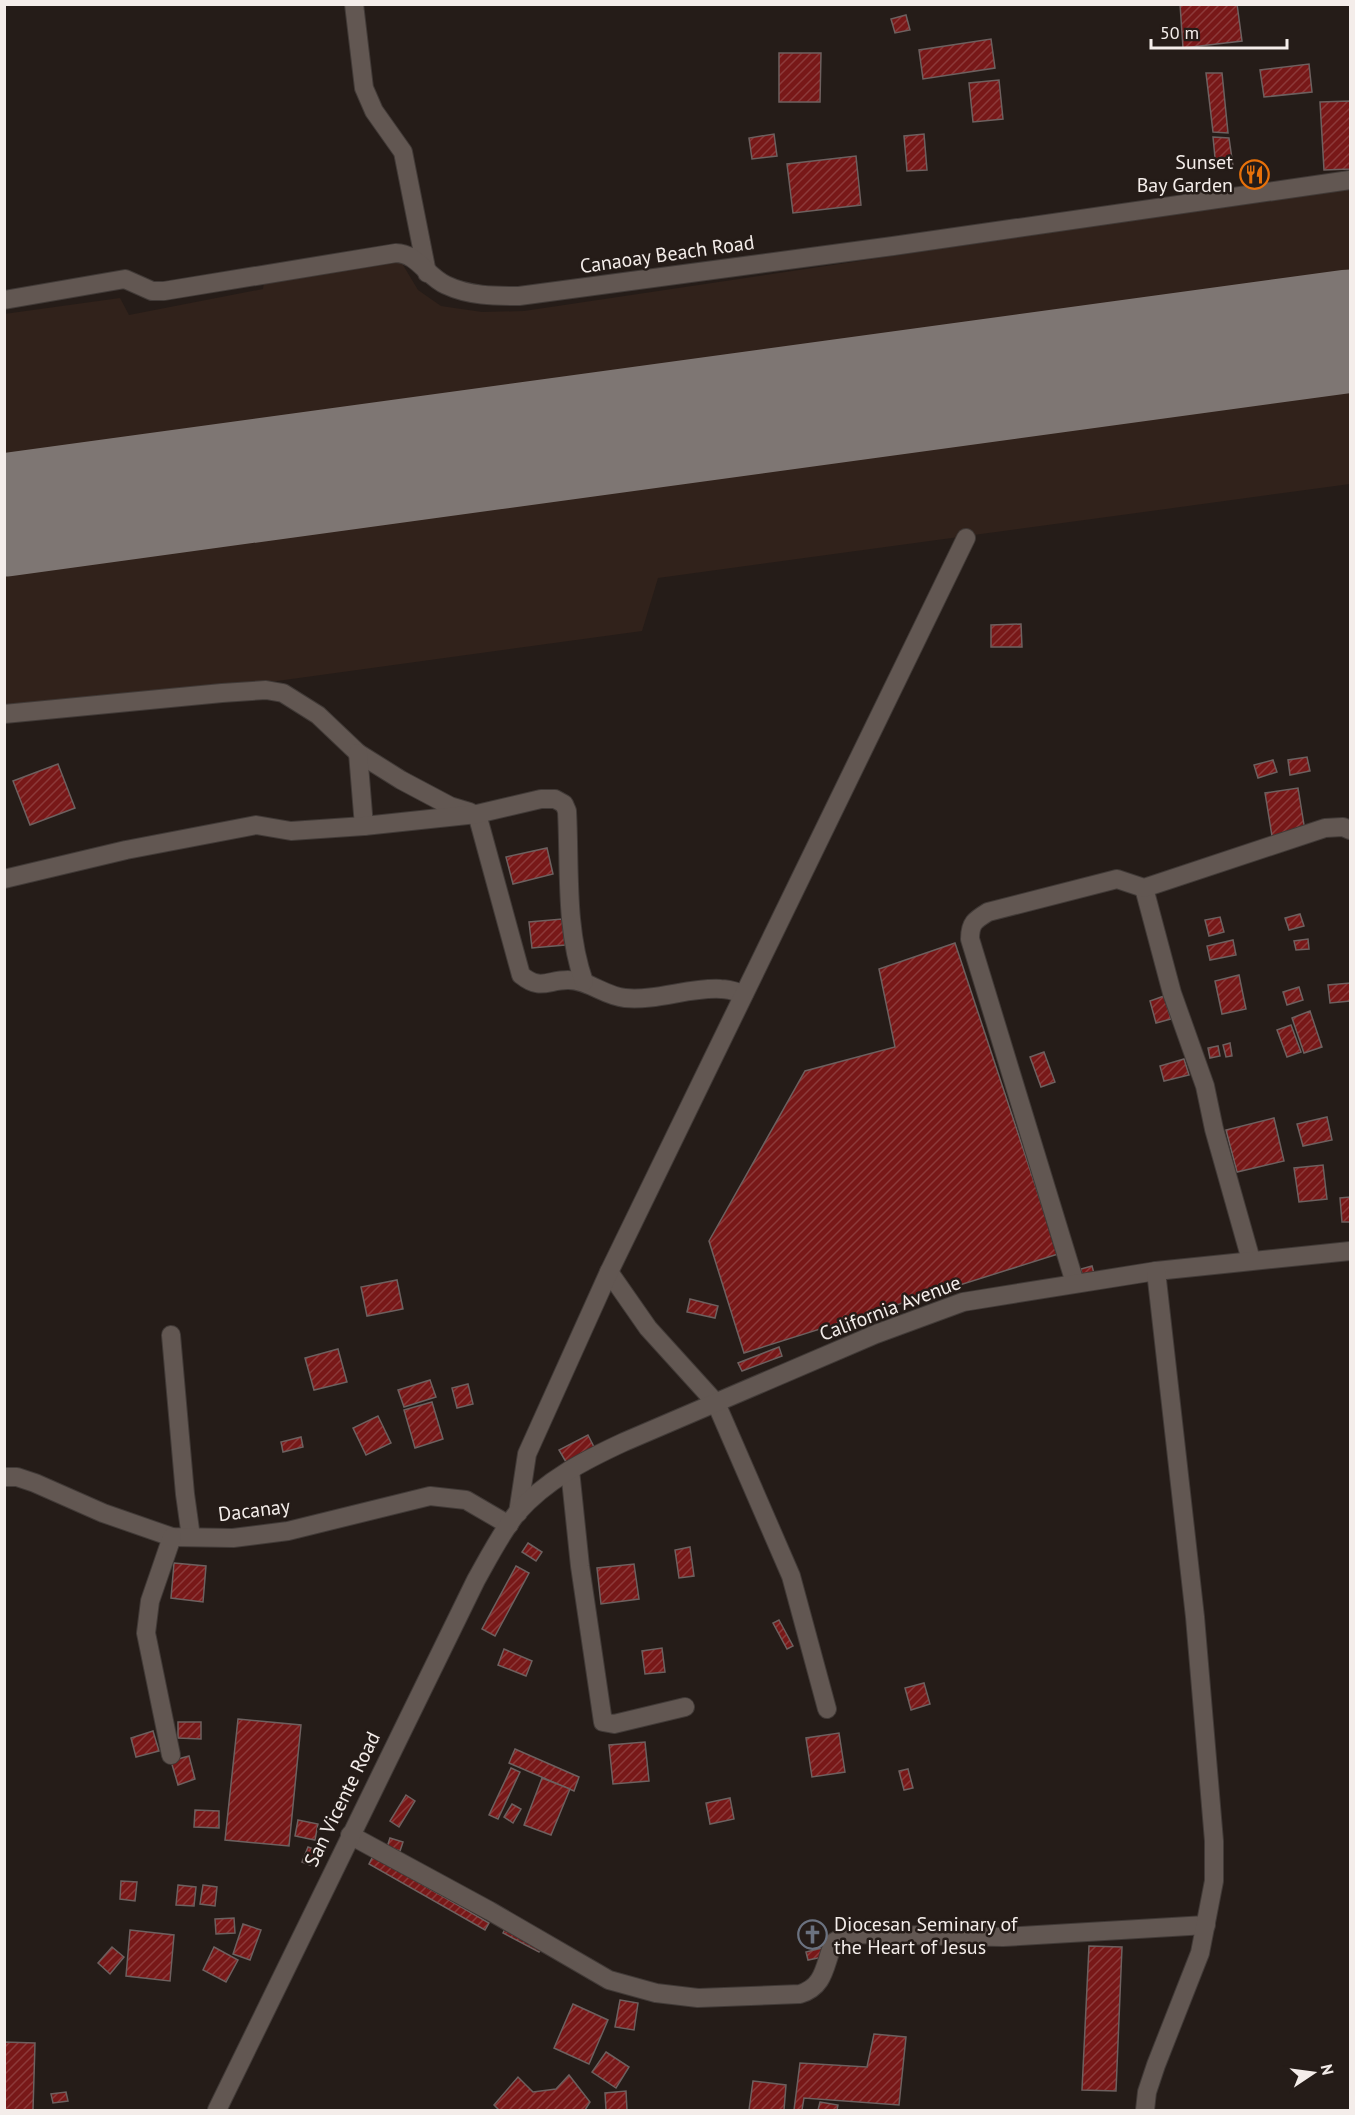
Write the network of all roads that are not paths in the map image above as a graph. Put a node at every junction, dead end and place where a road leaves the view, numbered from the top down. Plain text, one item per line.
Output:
1 (354, 4) edge
2 (1350, 180) edge
3 (427, 273) junction
4 (4, 300) edge
5 (966, 538) dead end
6 (4, 714) edge
7 (358, 753) junction
8 (477, 814) junction
9 (364, 826) junction
10 (1350, 830) edge
11 (4, 879) edge
12 (1144, 888) junction
13 (584, 982) junction
14 (744, 994) junction
15 (1350, 1251) edge
16 (1251, 1260) junction
17 (1156, 1271) junction
18 (609, 1272) junction
19 (1075, 1283) junction
20 (171, 1335) dead end
21 (716, 1403) junction
22 (570, 1470) junction
23 (4, 1477) edge
24 (513, 1519) junction
25 (172, 1537) junction
26 (191, 1538) junction
27 (685, 1707) dead end
28 (827, 1709) dead end
29 (171, 1755) dead end
30 (350, 1835) junction
31 (1206, 1924) junction
32 (217, 2110) edge
33 (1144, 2110) edge

1 - 3 street
2 - 3 street, Canaoay Beach Road
3 - 4 street, Canaoay Beach Road
5 - 14 street
6 - 7 street
7 - 8 street
7 - 9 street
8 - 9 street
8 - 13 street
8 - 13 street
9 - 11 street
10 - 12 street
12 - 16 street
12 - 19 street
13 - 14 street
14 - 18 street
15 - 16 street, California Avenue
16 - 17 street, California Avenue
17 - 19 street, California Avenue
17 - 31 street
18 - 21 street
18 - 24 street
19 - 21 street, California Avenue
20 - 26 street
21 - 22 street, California Avenue
21 - 28 street
22 - 24 street, California Avenue
22 - 27 street
23 - 25 street, Dacanay
24 - 26 street, Dacanay
24 - 30 street, San Vicente Road
25 - 26 street, Dacanay
25 - 29 street
30 - 31 street
30 - 32 street, San Vicente Road
31 - 33 street

